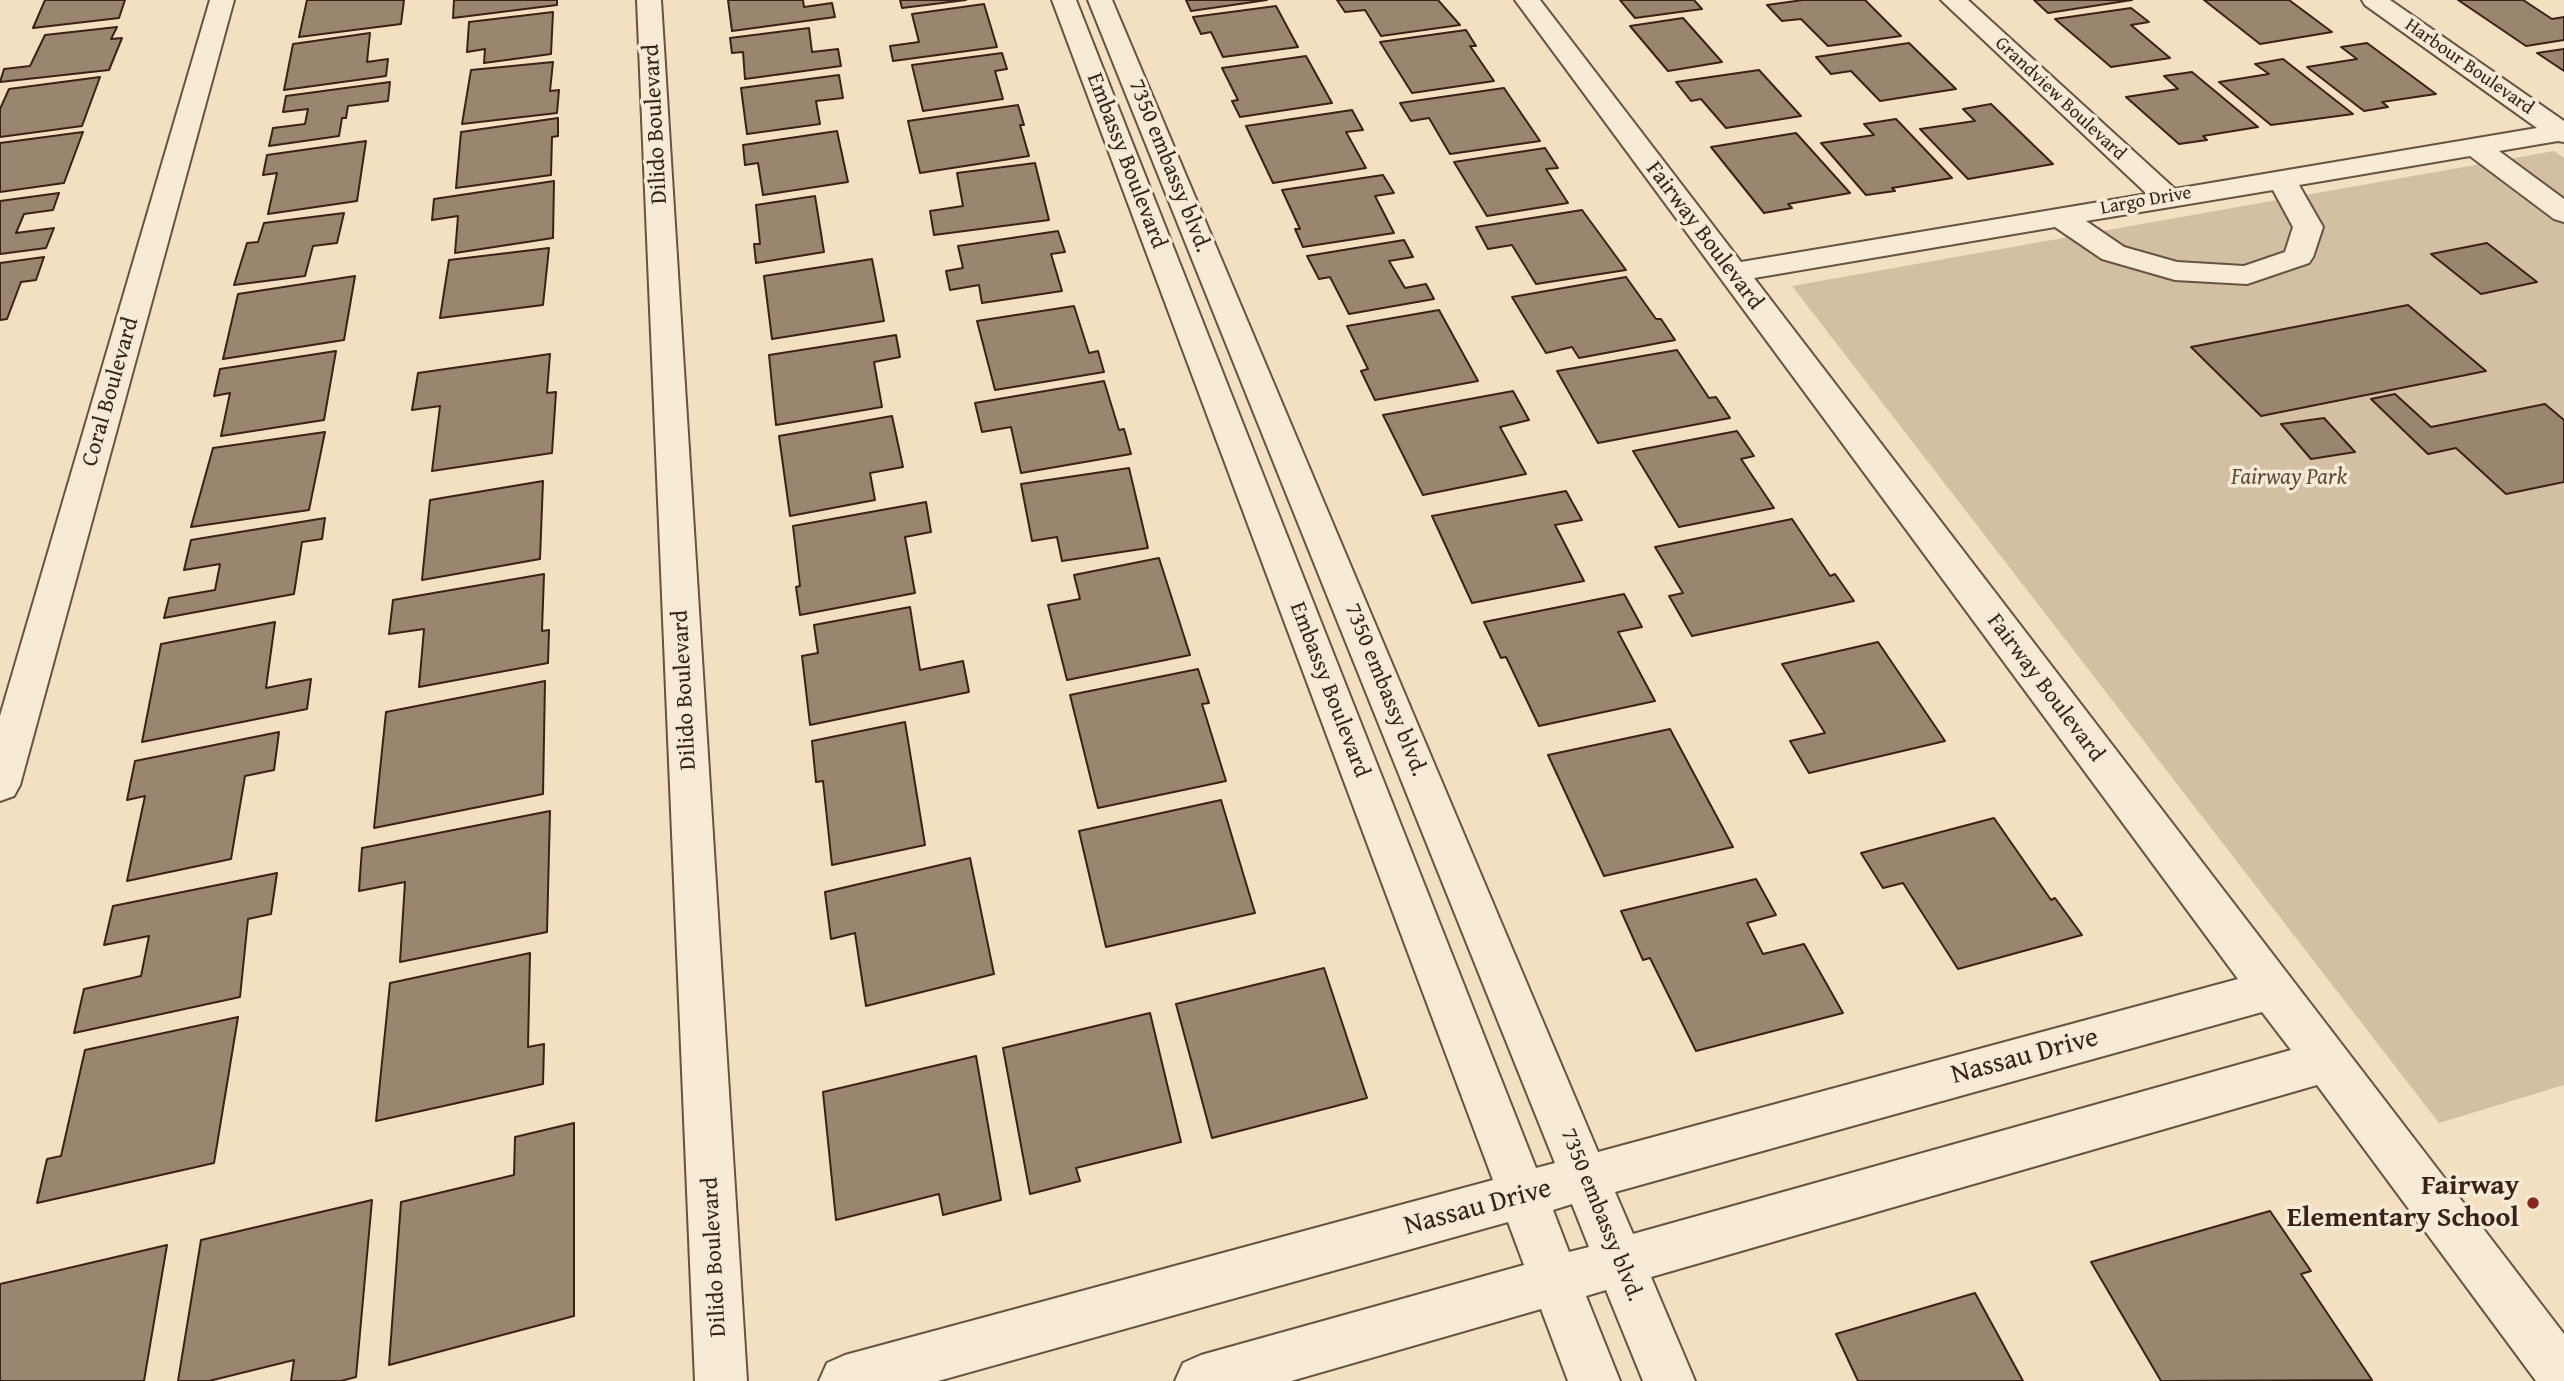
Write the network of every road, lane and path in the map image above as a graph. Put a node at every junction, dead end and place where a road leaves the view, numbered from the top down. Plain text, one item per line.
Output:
1 (222, 0) edge
2 (649, 0) edge
3 (1064, 0) edge
4 (1100, 0) edge
5 (1527, 0) edge
6 (1953, 0) edge
7 (2374, 0) edge
8 (2562, 133) edge
9 (2474, 146) junction
10 (2281, 178) junction
11 (2167, 197) junction
12 (2564, 213) edge
13 (2059, 216) junction
14 (1732, 273) junction
15 (0, 785) edge
16 (2273, 989) junction
17 (2327, 1061) junction
18 (1586, 1178) junction
19 (1522, 1196) junction
20 (1620, 1261) junction
21 (1555, 1280) junction
22 (2564, 1376) edge
23 (721, 1381) edge
24 (845, 1381) edge
25 (1201, 1381) edge
26 (1594, 1381) edge
27 (1670, 1381) edge

1 - 15 street, Coral Boulevard
2 - 23 street, Dilido Boulevard
3 - 19 street, Embassy Boulevard
4 - 18 street, 7350 embassy blvd.
5 - 14 street, Fairway Boulevard
6 - 11 street, Grandview Boulevard
7 - 8 street, Harbour Boulevard
8 - 9 street, Largo Drive
9 - 10 street, Largo Drive
9 - 12 street
10 - 11 street, Largo Drive
10 - 13 street
11 - 13 street, Largo Drive
13 - 14 street, Largo Drive
14 - 16 street, Fairway Boulevard
16 - 17 street, Fairway Boulevard
16 - 18 street, Nassau Drive
17 - 20 street
17 - 22 street, Fairway Boulevard
18 - 19 street, Nassau Drive
18 - 20 street, 7350 embassy blvd.
19 - 21 street, Embassy Boulevard
19 - 24 street, Nassau Drive
20 - 21 street
20 - 27 street, 7350 embassy blvd.
21 - 25 street
21 - 26 street, Embassy Boulevard

